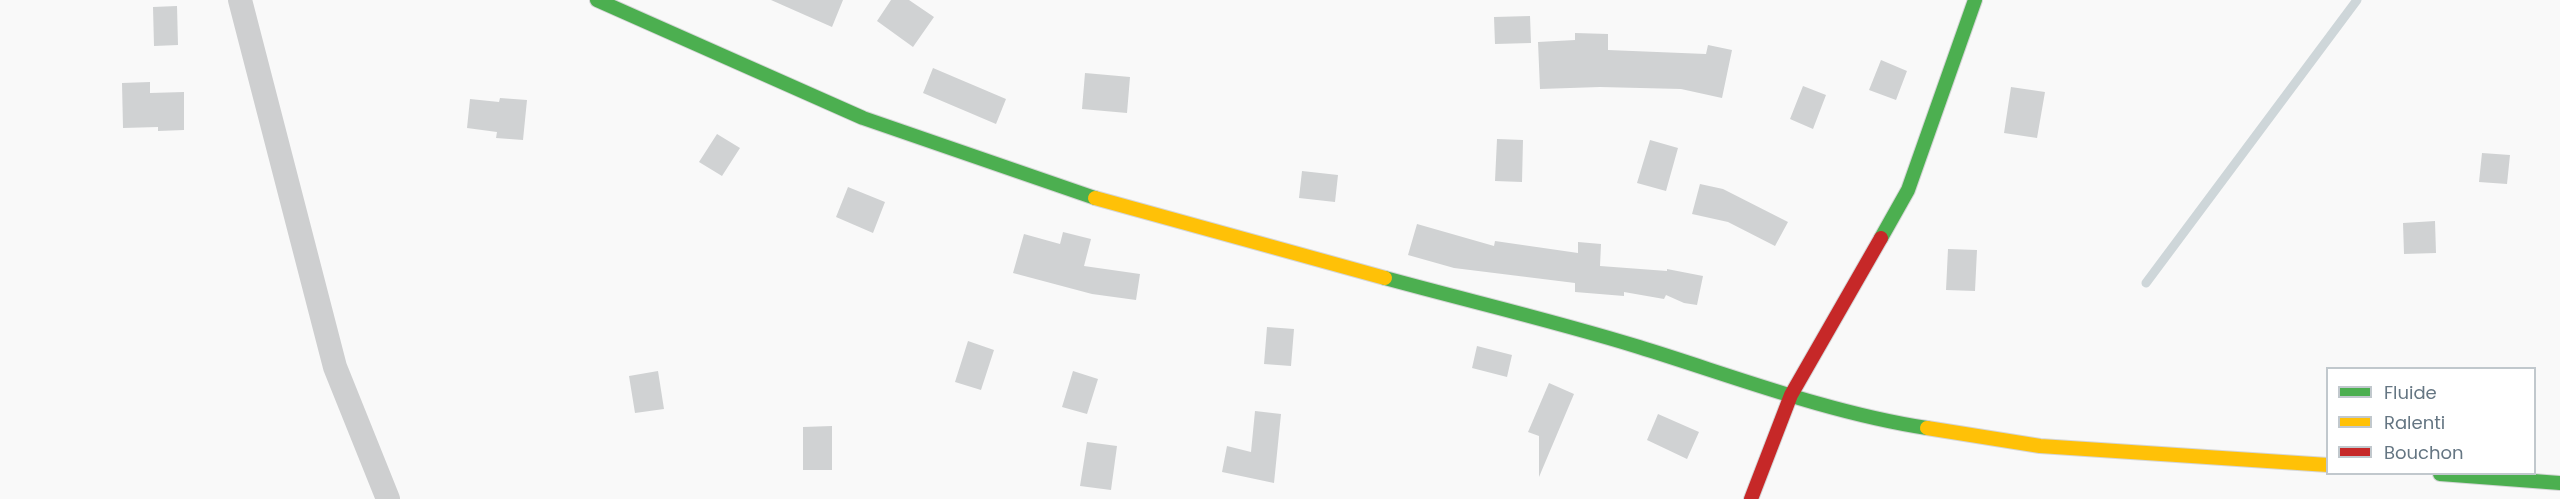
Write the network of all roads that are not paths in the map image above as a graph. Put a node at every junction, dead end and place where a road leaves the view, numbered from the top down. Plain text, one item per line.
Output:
1 (240, 0) edge
2 (597, 0) edge
3 (1975, 0) edge
4 (1791, 395) junction
5 (2326, 465) edge
6 (2453, 475) edge
7 (2560, 483) edge
8 (388, 499) edge
9 (1750, 499) edge

1 - 8 street
2 - 4 street
3 - 4 street
4 - 5 street
4 - 9 street
6 - 7 street

